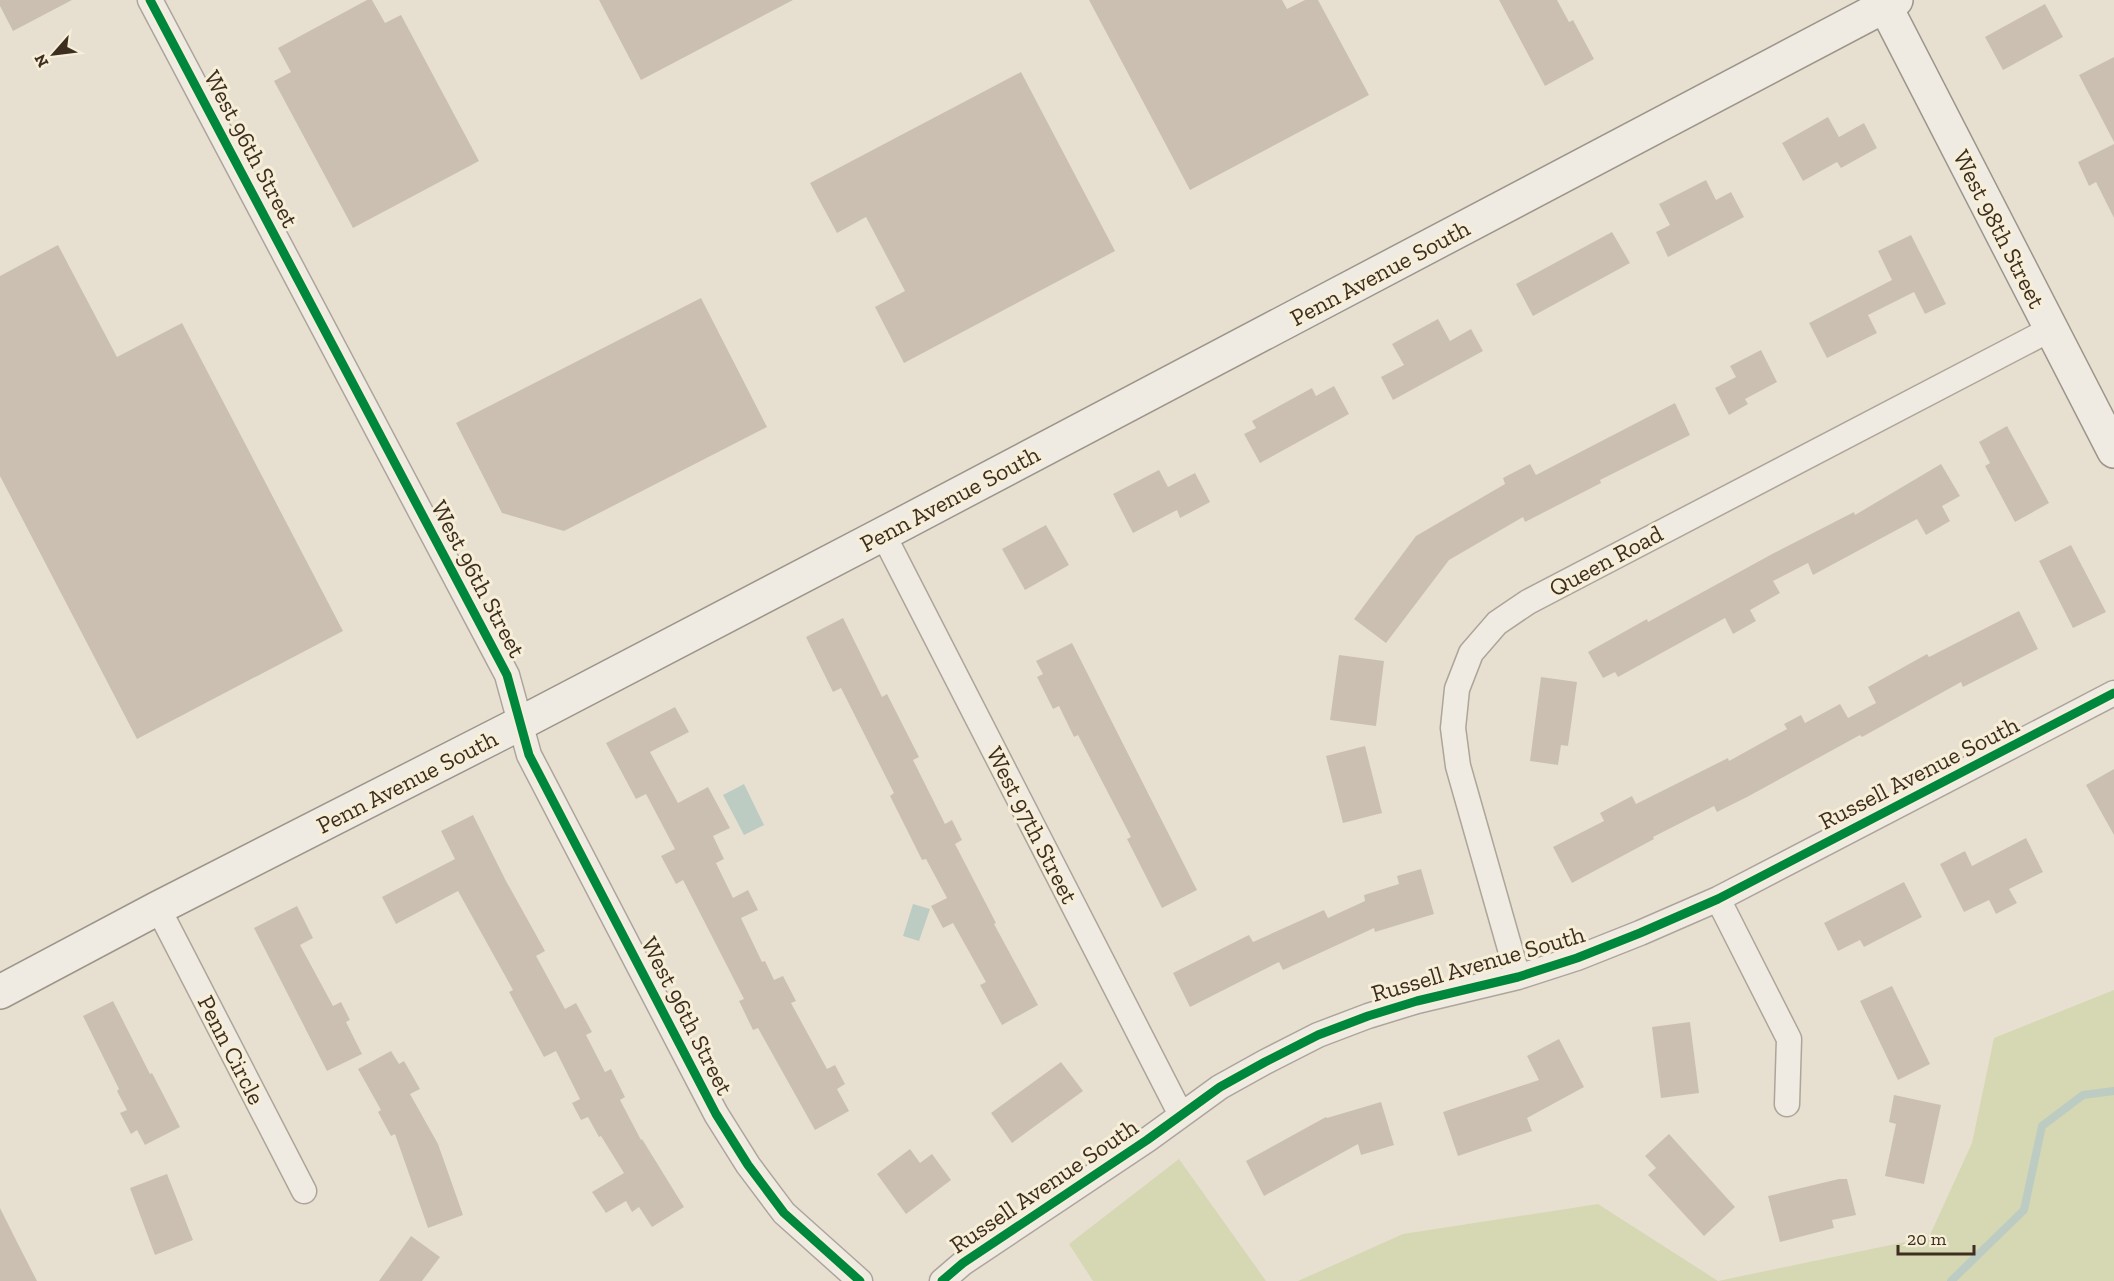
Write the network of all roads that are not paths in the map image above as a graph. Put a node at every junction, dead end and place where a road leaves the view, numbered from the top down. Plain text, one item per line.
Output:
1 (150, 0) edge
2 (1886, 2) edge
3 (2051, 329) junction
4 (2114, 451) edge
5 (883, 534) junction
6 (2114, 693) edge
7 (521, 723) junction
8 (1718, 899) junction
9 (158, 908) junction
10 (1518, 977) junction
11 (0, 992) edge
12 (1787, 1104) dead end
13 (1181, 1115) junction
14 (304, 1191) dead end
15 (860, 1281) edge
16 (942, 1281) edge

1 - 7 street, West 96th Street
2 - 3 main road, West 98th Street
2 - 5 main road, Penn Avenue South
3 - 4 main road, West 98th Street
3 - 10 street, Queen Road
5 - 7 main road, Penn Avenue South
5 - 13 street, West 97th Street
6 - 8 street, Russell Avenue South
7 - 9 main road, Penn Avenue South
7 - 15 street, West 96th Street
8 - 10 street, Russell Avenue South
8 - 12 street
9 - 11 main road, Penn Avenue South
9 - 14 street, Penn Circle
10 - 13 street, Russell Avenue South
13 - 16 street, Russell Avenue South

